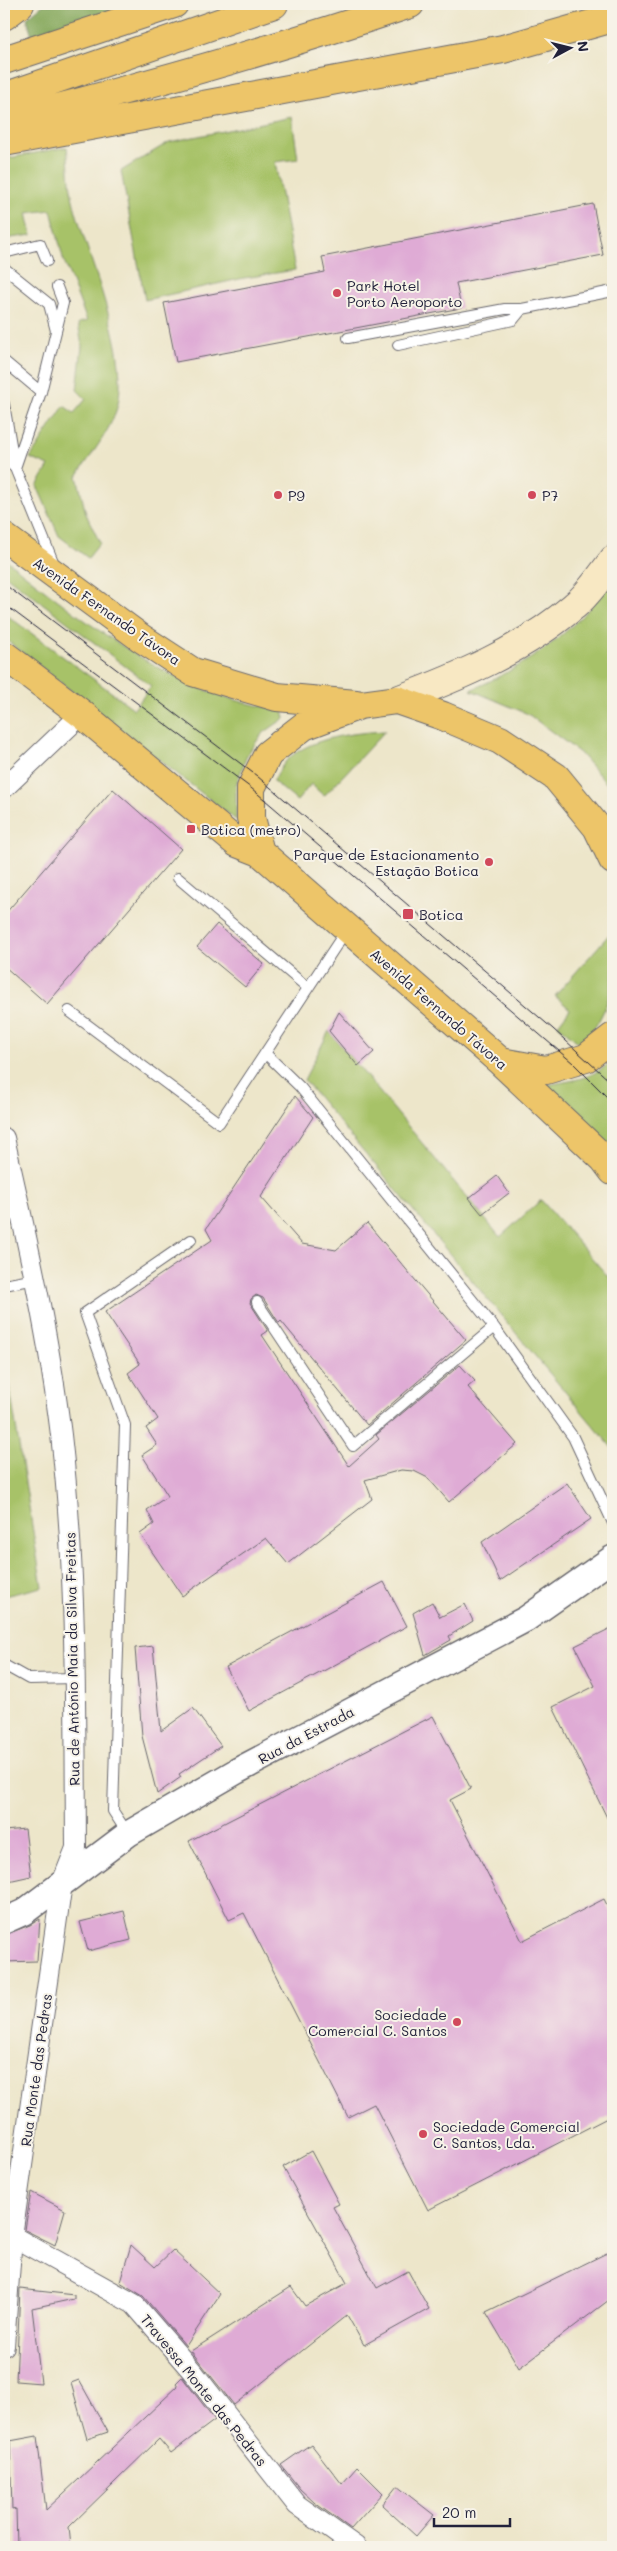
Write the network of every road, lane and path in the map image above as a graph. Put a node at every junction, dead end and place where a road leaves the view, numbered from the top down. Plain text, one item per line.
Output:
1 (20, 4) edge
2 (174, 4) edge
3 (274, 4) edge
4 (410, 4) edge
5 (4, 16) edge
6 (613, 18) edge
7 (4, 60) edge
8 (4, 96) edge
9 (4, 122) edge
10 (4, 142) edge
11 (4, 253) edge
12 (47, 261) dead end
13 (4, 268) edge
14 (57, 287) dead end
15 (613, 291) edge
16 (522, 309) junction
17 (56, 332) junction
18 (348, 338) dead end
19 (398, 345) dead end
20 (4, 360) edge
21 (41, 392) junction
22 (4, 404) edge
23 (4, 458) edge
24 (14, 468) junction
25 (4, 537) edge
26 (613, 560) edge
27 (61, 579) junction
28 (4, 655) edge
29 (397, 700) junction
30 (360, 705) junction
31 (82, 714) junction
32 (4, 788) edge
33 (260, 852) junction
34 (613, 860) edge
35 (178, 878) dead end
36 (348, 928) junction
37 (308, 988) junction
38 (69, 1011) dead end
39 (613, 1037) edge
40 (265, 1053) junction
41 (501, 1062) junction
42 (4, 1138) edge
43 (613, 1171) edge
44 (191, 1240) dead end
45 (36, 1279) junction
46 (4, 1285) edge
47 (257, 1302) dead end
48 (494, 1326) junction
49 (613, 1523) edge
50 (613, 1558) edge
51 (4, 1664) edge
52 (75, 1678) junction
53 (128, 1834) junction
54 (62, 1883) junction
55 (4, 1921) edge
56 (12, 2236) junction
57 (4, 2346) edge
58 (356, 2547) edge

1 - 5 main road
2 - 7 main road
3 - 8 main road
4 - 9 main road
6 - 10 main road
11 - 12 lane
13 - 17 lane
14 - 17 lane
15 - 16 lane
16 - 18 lane
16 - 19 lane
17 - 21 lane
20 - 21 lane
21 - 24 lane
22 - 24 lane
23 - 24 lane
24 - 27 lane
25 - 27 main road, Avenida Fernando Távora
26 - 29 main road
27 - 30 main road, Avenida Fernando Távora
28 - 31 main road, Avenida Fernando Távora
29 - 30 main road, Avenida Fernando Távora
29 - 34 main road, Avenida Fernando Távora
30 - 33 main road, Avenida Fernando Távora
31 - 32 street
31 - 33 main road, Avenida Fernando Távora
33 - 36 main road, Avenida Fernando Távora
35 - 37 lane
36 - 37 lane
36 - 41 main road, Avenida Fernando Távora
37 - 40 lane
38 - 40 lane
39 - 41 main road
40 - 48 lane
41 - 43 main road, Avenida Fernando Távora
42 - 45 street, Rua de António Maia da Silva Freitas
44 - 53 lane
45 - 46 lane
45 - 52 street, Rua de António Maia da Silva Freitas
47 - 48 lane
48 - 49 lane
50 - 53 street, Rua da Estrada
51 - 52 lane
52 - 54 street, Rua de António Maia da Silva Freitas
53 - 54 street, Rua da Estrada
54 - 55 street, Rua da Estrada
54 - 56 street, Rua Monte das Pedras
56 - 57 street, Rua Monte das Pedras
56 - 58 street, Travessa Monte das Pedras

